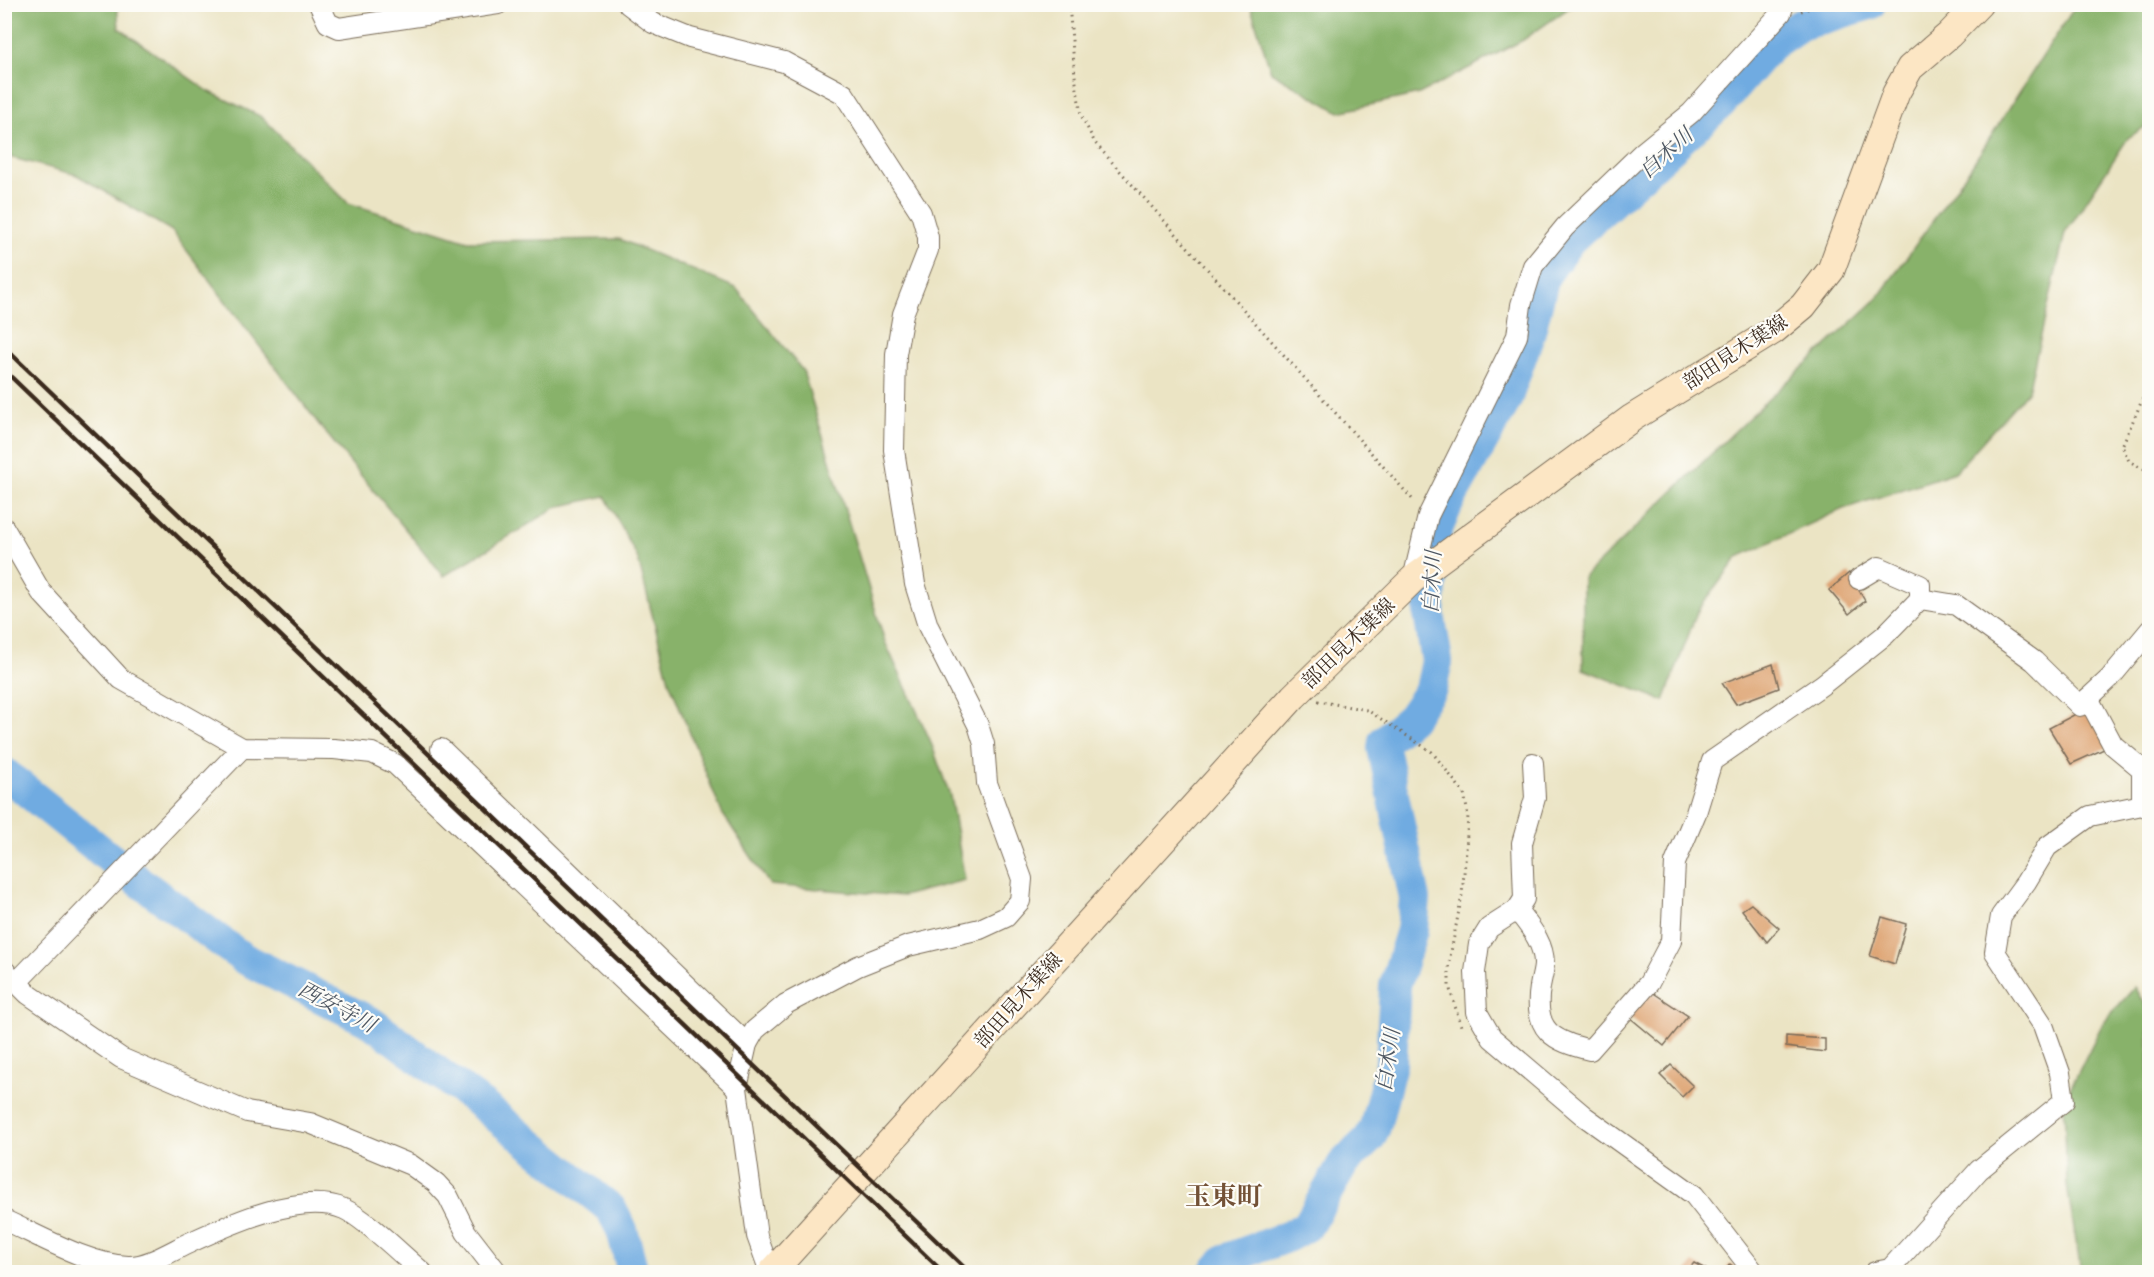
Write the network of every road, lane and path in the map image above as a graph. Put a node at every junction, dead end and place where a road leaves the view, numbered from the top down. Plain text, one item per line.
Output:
1 (319, 4) edge
2 (498, 4) edge
3 (628, 4) edge
4 (1069, 4) edge
5 (1979, 4) edge
6 (1781, 7) edge
7 (2150, 382) edge
8 (2150, 473) edge
9 (1428, 516) junction
10 (4, 528) edge
11 (1418, 575) junction
12 (1859, 579) dead end
13 (1920, 599) junction
14 (2150, 630) edge
15 (1293, 697) junction
16 (2088, 698) junction
17 (242, 748) junction
18 (441, 749) dead end
19 (1533, 763) dead end
20 (2146, 807) edge
21 (1517, 910) junction
22 (11, 976) edge
23 (1484, 1023) junction
24 (747, 1044) junction
25 (737, 1088) junction
26 (4, 1220) edge
27 (779, 1270) edge
28 (422, 1272) edge
29 (497, 1272) edge
30 (1754, 1272) edge
31 (1875, 1272) edge

1 - 2 street
3 - 24 street
4 - 9 path
5 - 11 main road, 部田見木葉線
6 - 9 street
7 - 8 path
9 - 11 street
10 - 17 street
11 - 15 main road, 部田見木葉線
12 - 13 street
13 - 16 street
13 - 21 street
14 - 16 street
15 - 23 path
15 - 27 main road, 部田見木葉線
16 - 20 street
17 - 22 street
17 - 25 street
18 - 24 street
19 - 21 street
20 - 31 street
21 - 23 street
22 - 29 street
23 - 30 street
24 - 25 street
25 - 27 street
26 - 28 street

